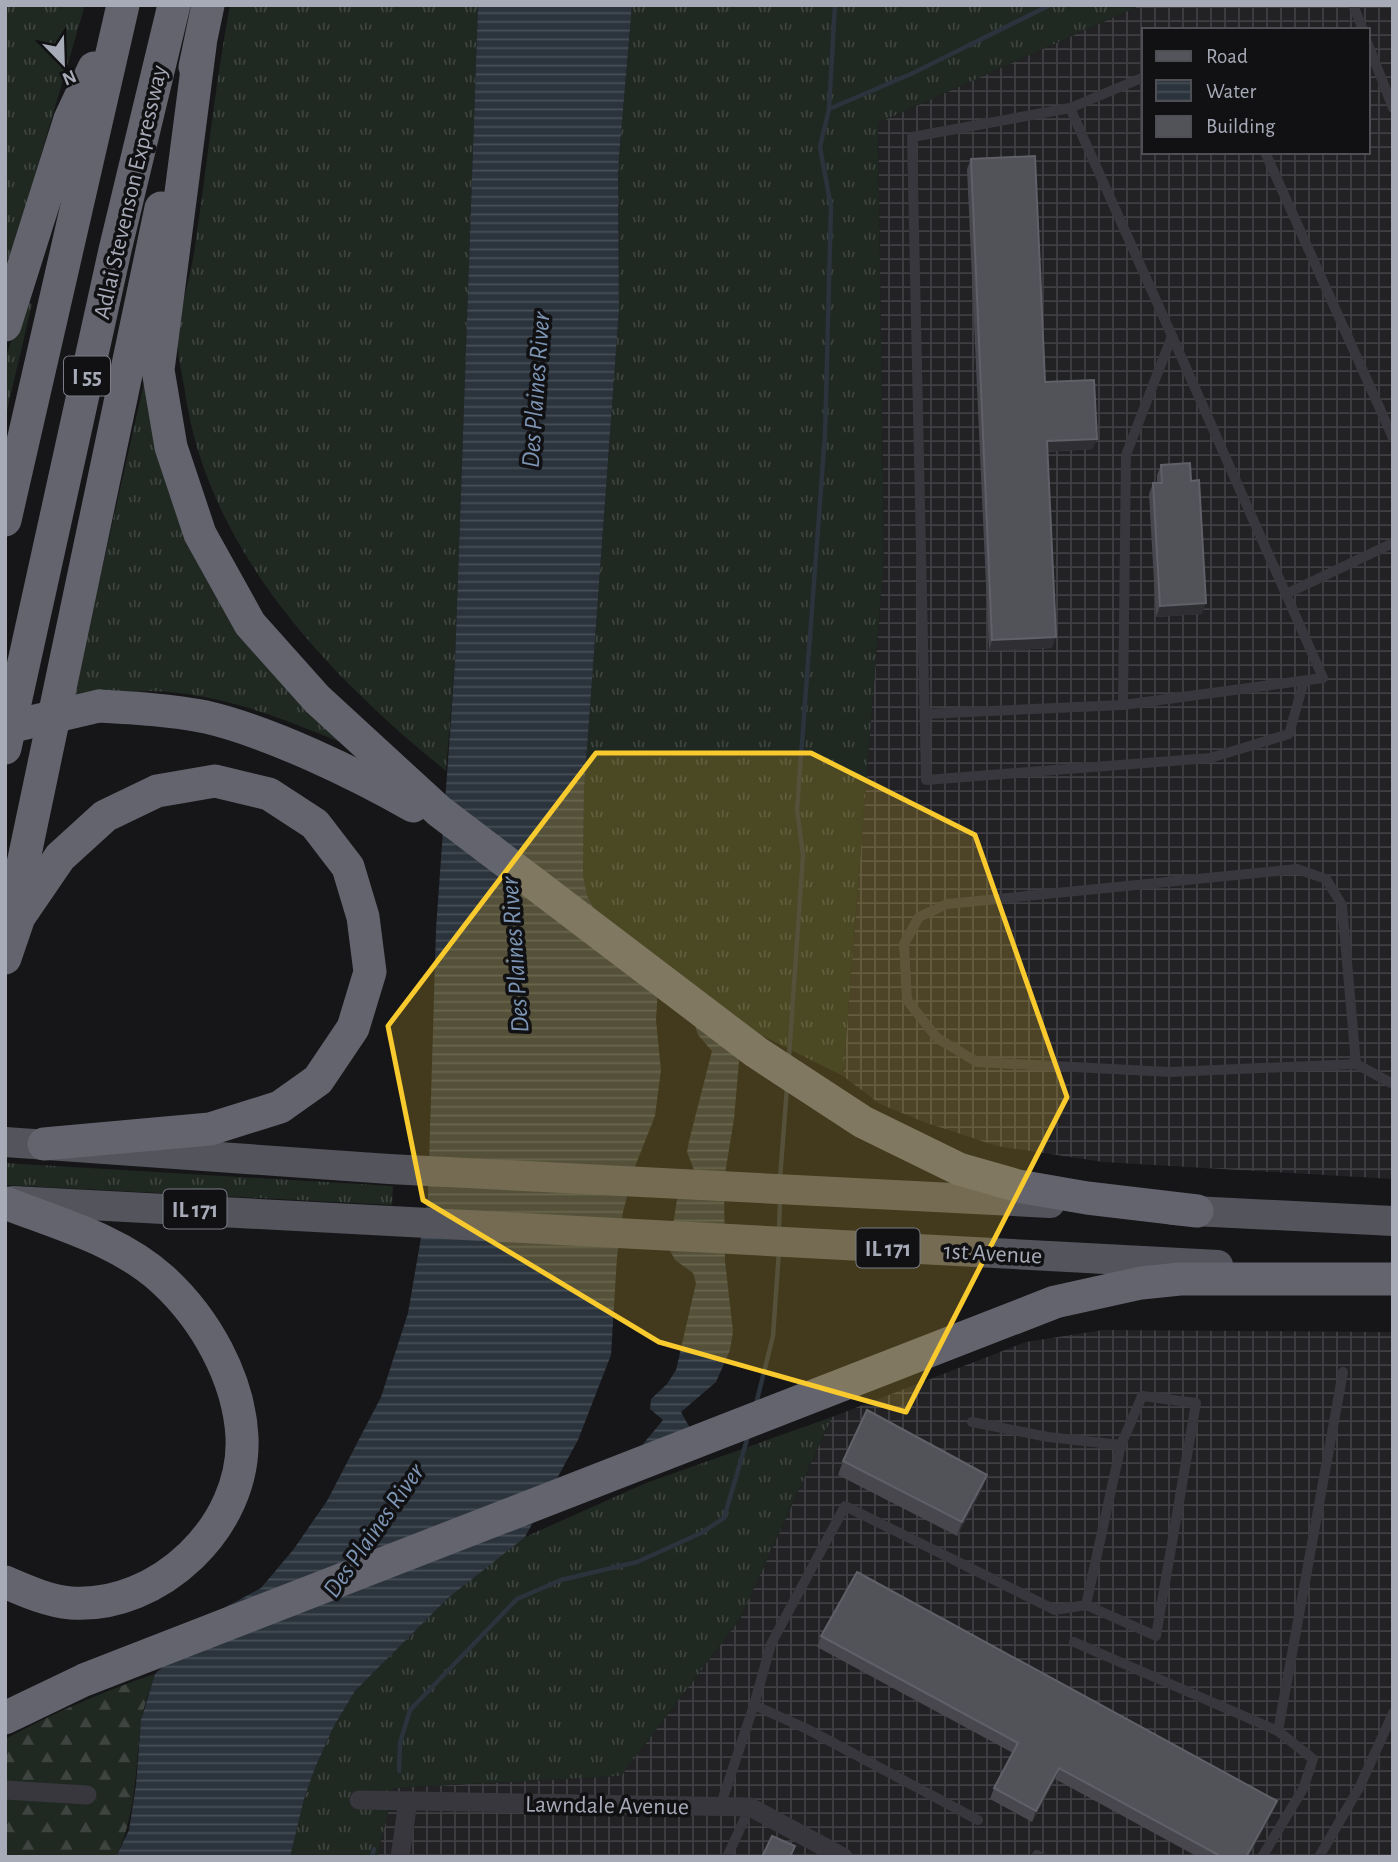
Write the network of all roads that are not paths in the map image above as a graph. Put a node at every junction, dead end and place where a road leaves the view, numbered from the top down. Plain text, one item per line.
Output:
1 (122, 5) edge
2 (174, 5) edge
3 (208, 5) edge
4 (1353, 5) edge
5 (1362, 28) edge
6 (200, 46) junction
7 (1370, 49) edge
8 (1142, 78) edge
9 (1070, 108) junction
10 (1393, 108) edge
11 (1266, 154) edge
12 (5, 325) edge
13 (1172, 336) junction
14 (1393, 438) edge
15 (5, 520) edge
16 (1393, 543) edge
17 (1286, 594) junction
18 (1304, 681) junction
19 (1124, 705) junction
20 (925, 714) junction
21 (5, 728) edge
22 (5, 748) edge
23 (375, 771) junction
24 (5, 946) edge
25 (5, 958) edge
26 (1356, 1064) junction
27 (1393, 1084) edge
28 (8, 1142) edge
29 (44, 1144) junction
30 (5, 1202) edge
31 (1197, 1211) junction
32 (1393, 1221) edge
33 (1393, 1274) edge
34 (1393, 1279) edge
35 (1343, 1372) dead end
36 (972, 1422) dead end
37 (1121, 1445) junction
38 (5, 1582) edge
39 (1086, 1605) junction
40 (1074, 1642) dead end
41 (754, 1705) junction
42 (1393, 1713) edge
43 (5, 1718) edge
44 (1278, 1731) junction
45 (5, 1790) edge
46 (87, 1795) dead end
47 (359, 1800) dead end
48 (408, 1801) junction
49 (720, 1807) junction
50 (750, 1807) junction
51 (978, 1820) dead end
52 (400, 1857) edge
53 (727, 1857) edge
54 (843, 1857) edge
55 (1262, 1857) edge
56 (1319, 1857) edge

1 - 12 highway
1 - 15 highway, Adlai Stevenson Expressway / I 55
2 - 22 highway, Adlai Stevenson Expressway / I 55
3 - 6 highway
4 - 5 lane
6 - 23 highway
6 - 24 highway
7 - 10 lane
8 - 9 lane
9 - 13 lane
9 - 20 lane
11 - 14 lane
13 - 17 lane
13 - 19 lane
16 - 17 lane
17 - 18 lane
18 - 19 lane
18 - 20 lane
19 - 20 lane
21 - 23 highway, bridge
23 - 31 highway
25 - 29 highway
26 - 26 lane
26 - 27 lane
28 - 29 main road, IL 171
29 - 31 main road, IL 171
30 - 33 main road, 1st Avenue / IL 171
30 - 38 highway
31 - 32 main road, IL 171
34 - 43 highway
35 - 44 lane
36 - 37 lane
37 - 39 lane
37 - 39 lane
39 - 41 lane
40 - 44 lane
41 - 49 lane
41 - 51 lane
42 - 56 lane
44 - 55 lane
45 - 46 street
47 - 48 street, Lawndale Avenue
48 - 49 street, Lawndale Avenue
48 - 52 street
49 - 50 street, Lawndale Avenue
50 - 53 lane
50 - 54 street, Lawndale Avenue

